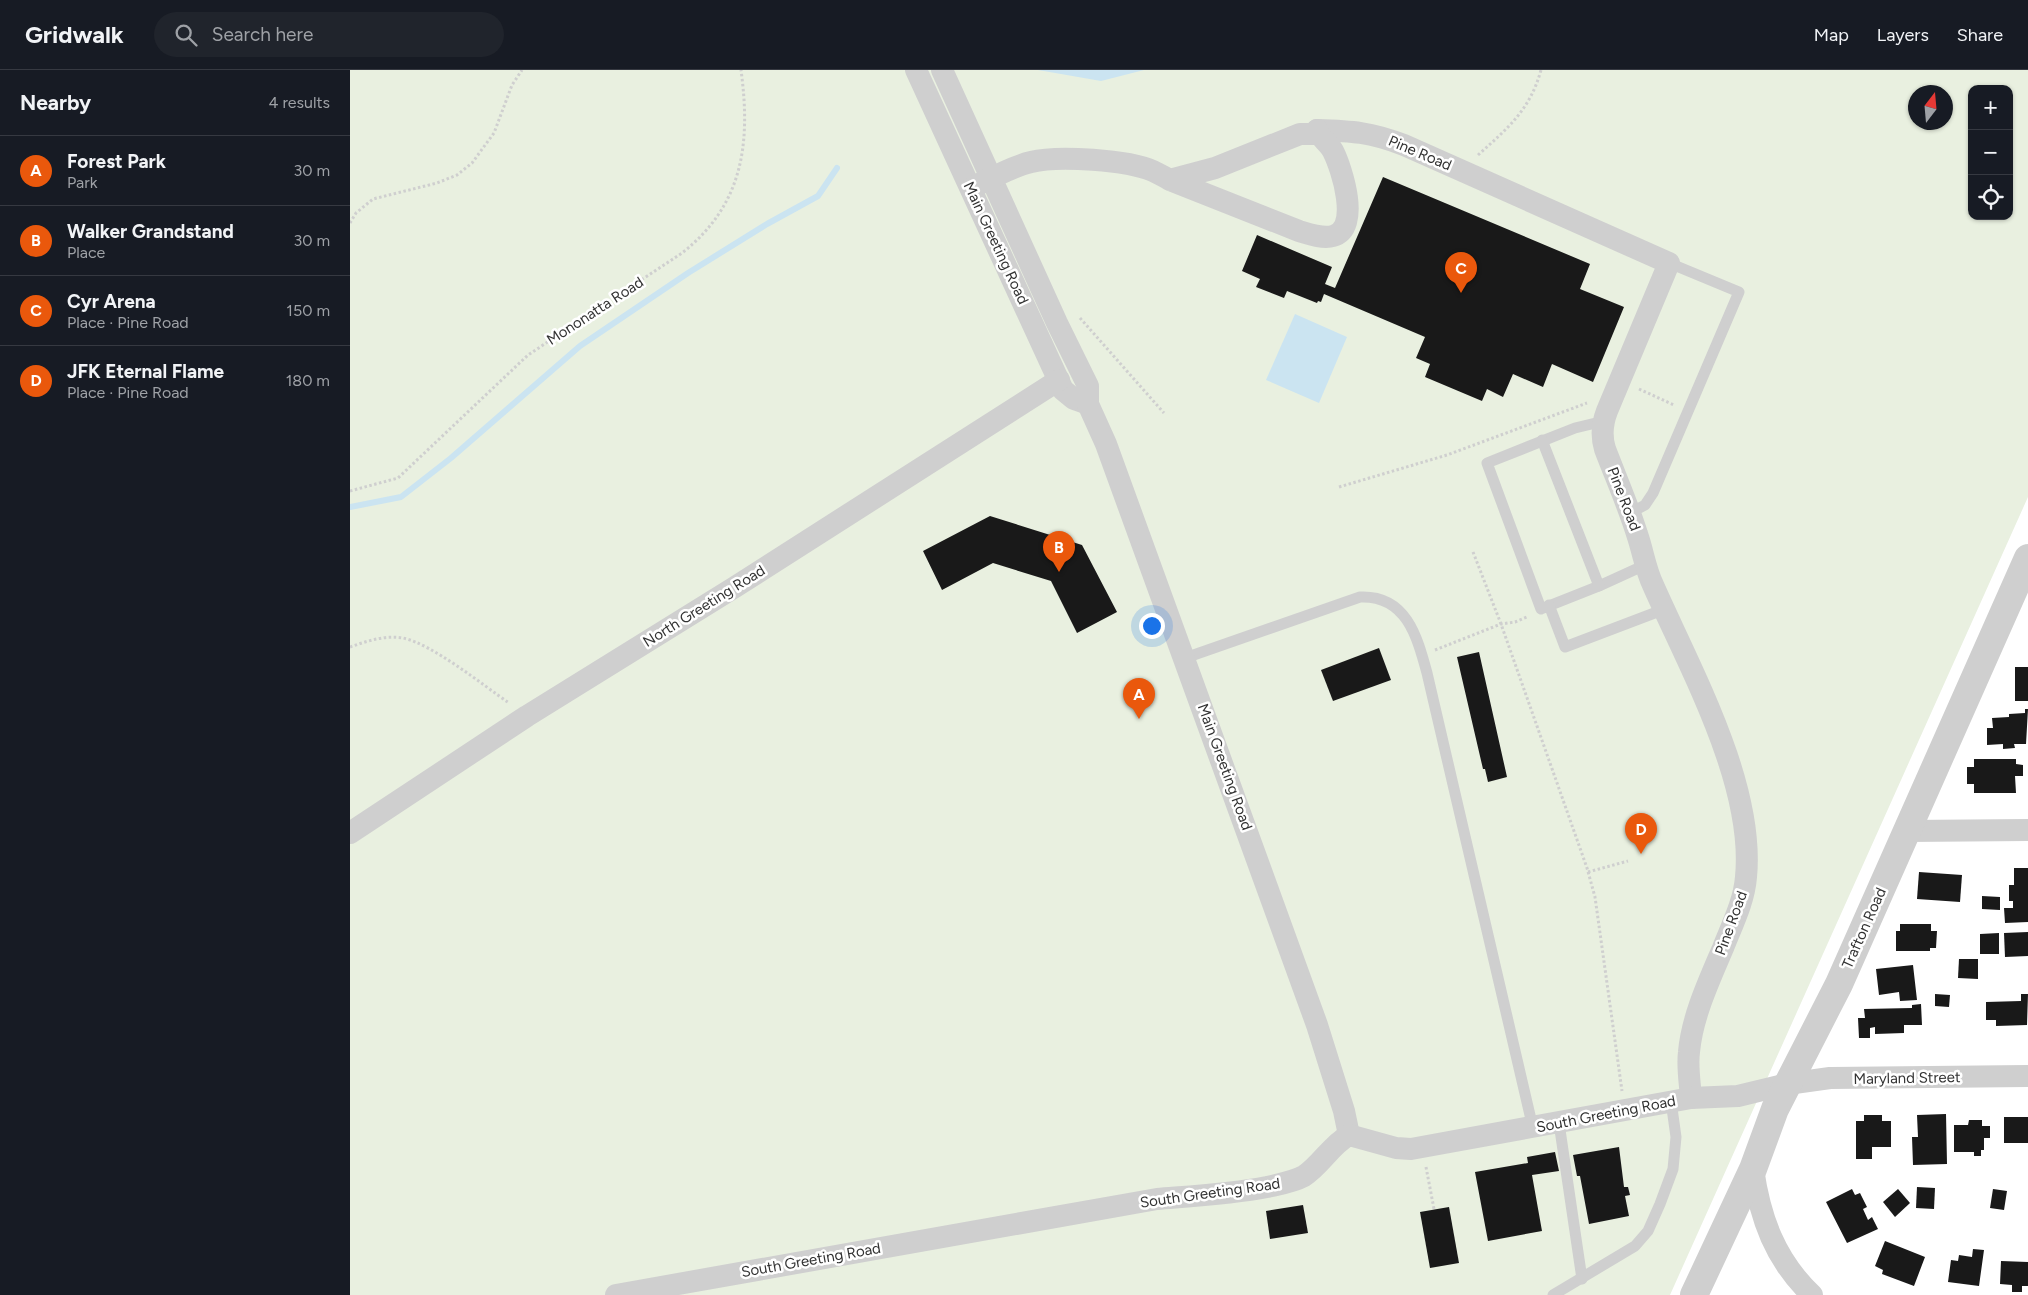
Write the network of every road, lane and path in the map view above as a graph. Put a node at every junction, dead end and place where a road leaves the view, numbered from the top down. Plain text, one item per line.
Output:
1 (522, 70) edge
2 (741, 70) edge
3 (916, 70) edge
4 (942, 70) edge
5 (1541, 70) edge
6 (1317, 130) junction
7 (1461, 170) junction
8 (992, 179) junction
9 (1170, 180) junction
10 (971, 188) junction
11 (350, 223) edge
12 (1669, 263) junction
13 (1079, 317) dead end
14 (1059, 380) junction
15 (1620, 381) junction
16 (1590, 401) dead end
17 (1088, 404) junction
18 (1688, 412) junction
19 (1164, 414) dead end
20 (1604, 420) junction
21 (1542, 440) junction
22 (1339, 487) dead end
23 (350, 491) edge
24 (1630, 513) junction
25 (1472, 552) dead end
26 (1645, 565) junction
27 (2025, 571) edge
28 (1599, 586) junction
29 (1545, 607) junction
30 (1665, 609) junction
31 (1501, 624) junction
32 (350, 647) edge
33 (1422, 654) junction
34 (1185, 658) junction
35 (527, 716) junction
36 (2028, 830) edge
37 (1908, 831) junction
38 (350, 833) edge
39 (1628, 861) dead end
40 (1588, 872) junction
41 (2028, 1076) edge
42 (1786, 1084) junction
43 (1681, 1099) junction
44 (1625, 1111) junction
45 (1559, 1123) junction
46 (1533, 1128) junction
47 (1349, 1135) junction
48 (1425, 1159) dead end
49 (1753, 1169) junction
50 (1434, 1209) dead end
51 (1582, 1279) junction
52 (616, 1295) edge
53 (1553, 1295) edge
54 (1694, 1295) edge
55 (1812, 1295) edge

1 - 11 path
2 - 23 path, Mononatta Road
3 - 10 street, Main Greeting Road
4 - 8 street, Main Greeting Road
5 - 7 path
6 - 7 street, Pine Road
6 - 9 street, Pine Road
6 - 9 street
7 - 12 street, Pine Road
8 - 9 street
8 - 10 street
8 - 17 street, Main Greeting Road
10 - 14 street, Main Greeting Road
12 - 15 street, Pine Road
12 - 18 lane
13 - 19 path
14 - 17 street, Main Greeting Road
14 - 35 street, North Greeting Road
15 - 18 path
15 - 20 street, Pine Road
16 - 22 path
17 - 34 street, Main Greeting Road
18 - 24 lane
20 - 21 lane
20 - 24 street, Pine Road
21 - 28 lane
21 - 29 lane
24 - 26 street, Pine Road
25 - 31 path
26 - 28 lane
26 - 30 street, Pine Road
27 - 37 street, Trafton Road
28 - 29 lane
29 - 30 lane
29 - 31 path
30 - 43 street, Pine Road
31 - 33 path
31 - 40 path
32 - 35 path
33 - 34 lane
33 - 46 lane
34 - 47 street, Main Greeting Road
35 - 38 street, North Greeting Road
36 - 37 street
37 - 42 street, Trafton Road
39 - 40 path
40 - 44 path
41 - 42 street, Maryland Street
42 - 43 street, South Greeting Road
42 - 49 street, Trafton Road
43 - 44 street, South Greeting Road
43 - 51 lane
44 - 45 street, South Greeting Road
45 - 46 street, South Greeting Road
45 - 51 lane
46 - 47 street, South Greeting Road
47 - 52 street, South Greeting Road
48 - 50 path
49 - 54 street, Trafton Road
49 - 55 street
51 - 53 lane

